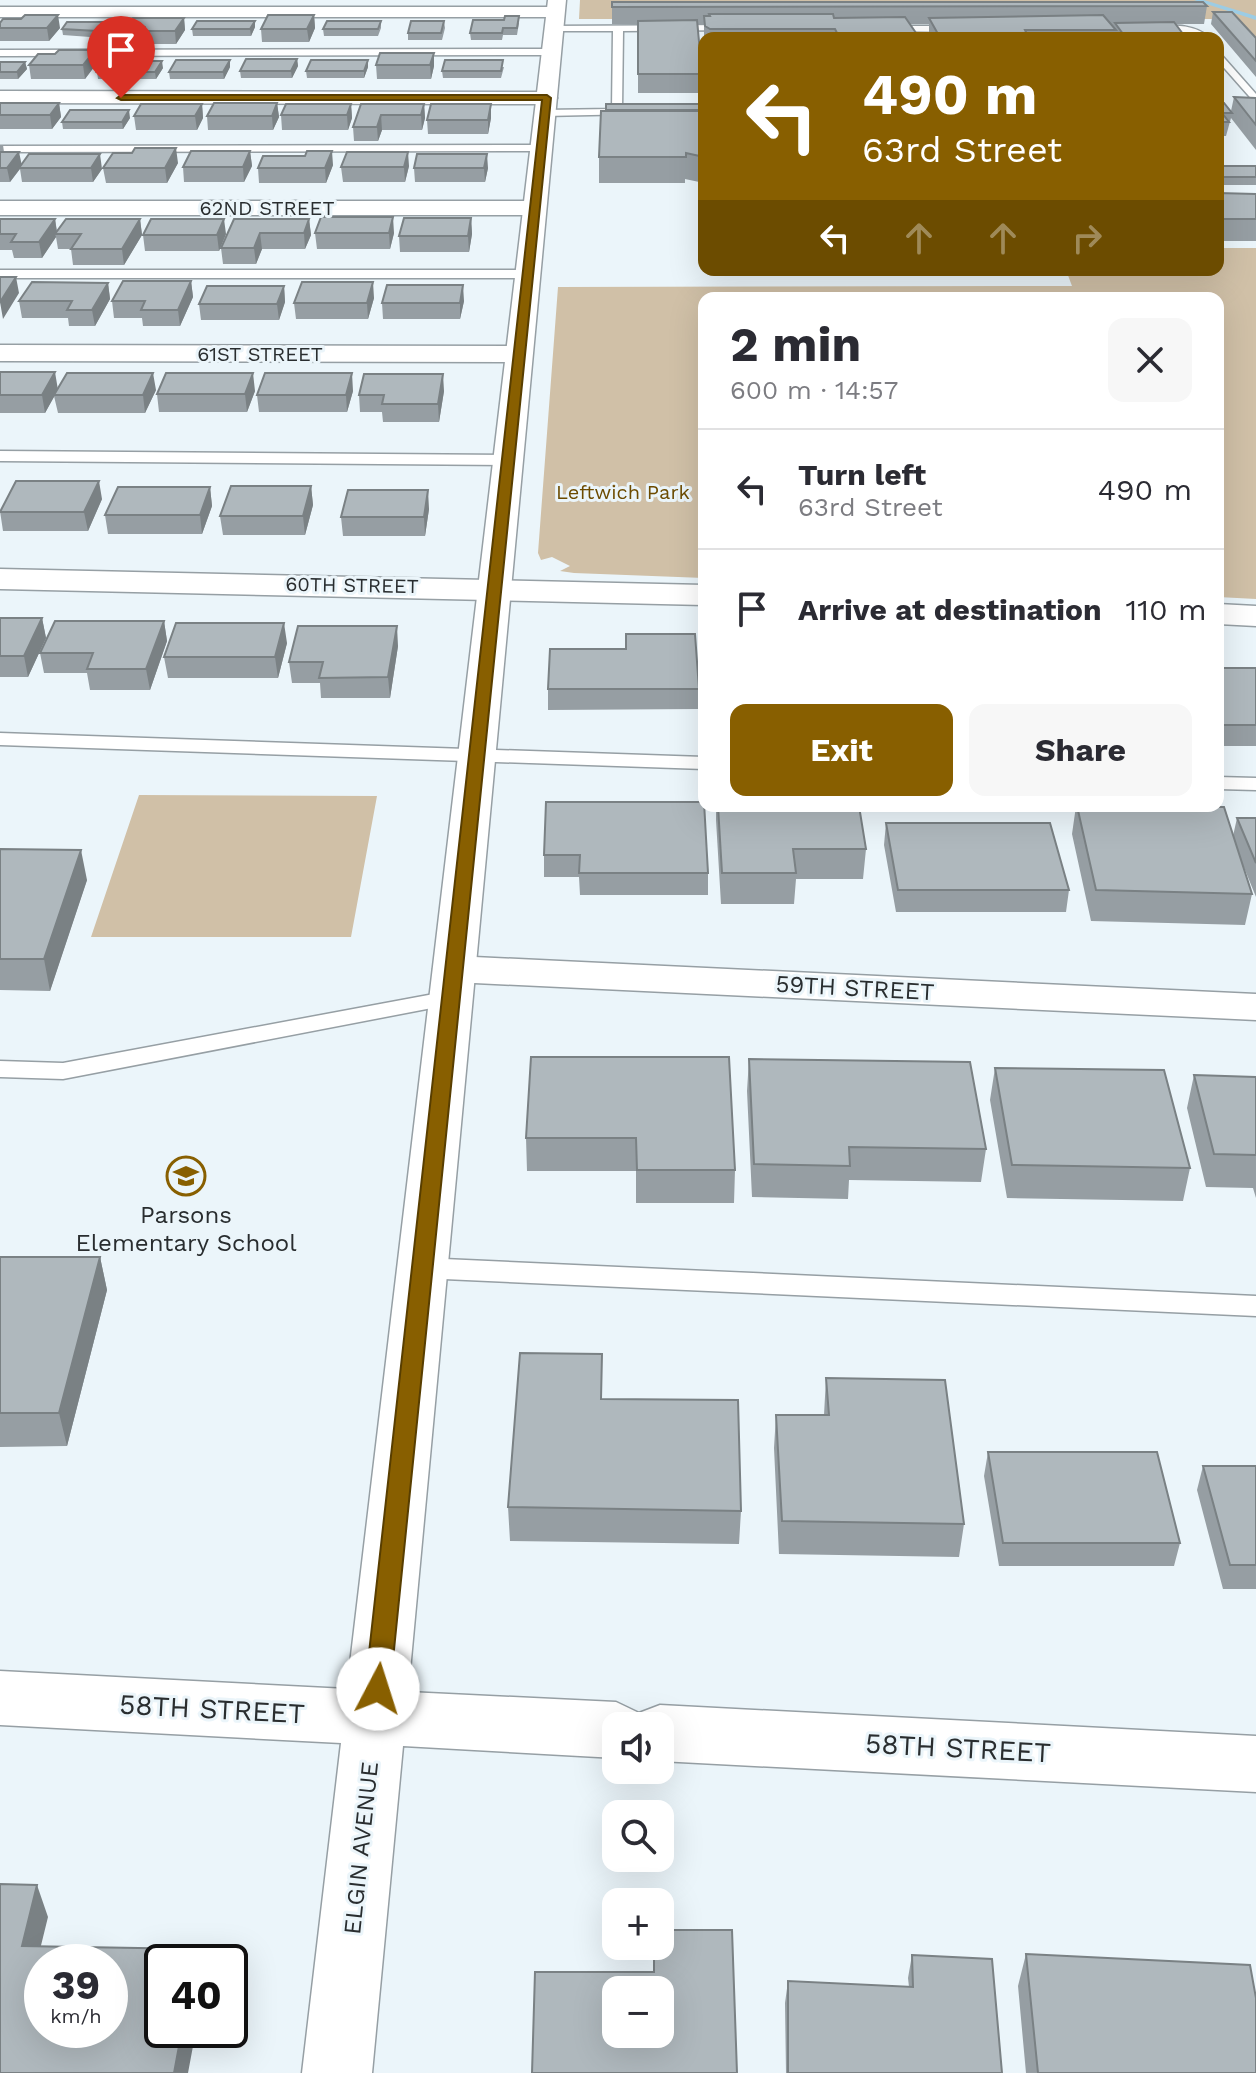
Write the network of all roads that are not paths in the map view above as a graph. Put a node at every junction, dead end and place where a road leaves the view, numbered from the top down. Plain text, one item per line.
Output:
1 (0, 12) edge
2 (554, 23) edge
3 (618, 28) junction
4 (743, 28) edge
5 (868, 29) edge
6 (977, 29) edge
7 (1133, 29) edge
8 (1196, 32) edge
9 (0, 53) edge
10 (1224, 63) edge
11 (0, 97) edge
12 (1252, 104) edge
13 (617, 112) junction
14 (646, 112) edge
15 (544, 120) junction
16 (0, 149) edge
17 (0, 208) edge
18 (535, 208) junction
19 (0, 274) edge
20 (528, 274) junction
21 (0, 353) edge
22 (519, 354) junction
23 (0, 456) edge
24 (508, 460) junction
25 (0, 579) edge
26 (495, 588) junction
27 (698, 595) edge
28 (1224, 614) edge
29 (1256, 616) edge
30 (0, 739) edge
31 (477, 753) junction
32 (698, 763) edge
33 (1224, 783) edge
34 (1256, 784) edge
35 (452, 984) junction
36 (1256, 1007) edge
37 (0, 1069) edge
38 (422, 1268) junction
39 (1256, 1306) edge
40 (0, 1698) edge
41 (375, 1717) junction
42 (602, 1729) edge
43 (674, 1734) edge
44 (1256, 1764) edge
45 (337, 2073) edge

1 - 2 street
2 - 3 lane
2 - 9 lane
2 - 15 street, ELGIN AVENUE
3 - 4 lane
3 - 13 lane
5 - 6 lane
7 - 8 lane
10 - 12 lane
11 - 15 street
13 - 14 lane
13 - 15 lane
15 - 16 lane
15 - 18 street, ELGIN AVENUE
17 - 18 street, 62ND STREET
18 - 20 street, ELGIN AVENUE
19 - 20 lane
20 - 22 street, ELGIN AVENUE
21 - 22 street, 61ST STREET
22 - 24 street, ELGIN AVENUE
23 - 24 lane
24 - 26 street, ELGIN AVENUE
25 - 26 street, 60TH STREET
26 - 27 street, 60TH STREET
26 - 31 street, ELGIN AVENUE
28 - 29 street
30 - 31 lane
31 - 32 lane
31 - 35 street, ELGIN AVENUE
33 - 34 lane
35 - 36 street, 59TH STREET
35 - 37 lane
35 - 38 street, ELGIN AVENUE
38 - 39 lane
38 - 41 street, ELGIN AVENUE
40 - 41 street, 58TH STREET
41 - 42 street, 58TH STREET
41 - 45 street, ELGIN AVENUE
43 - 44 street, 58TH STREET

